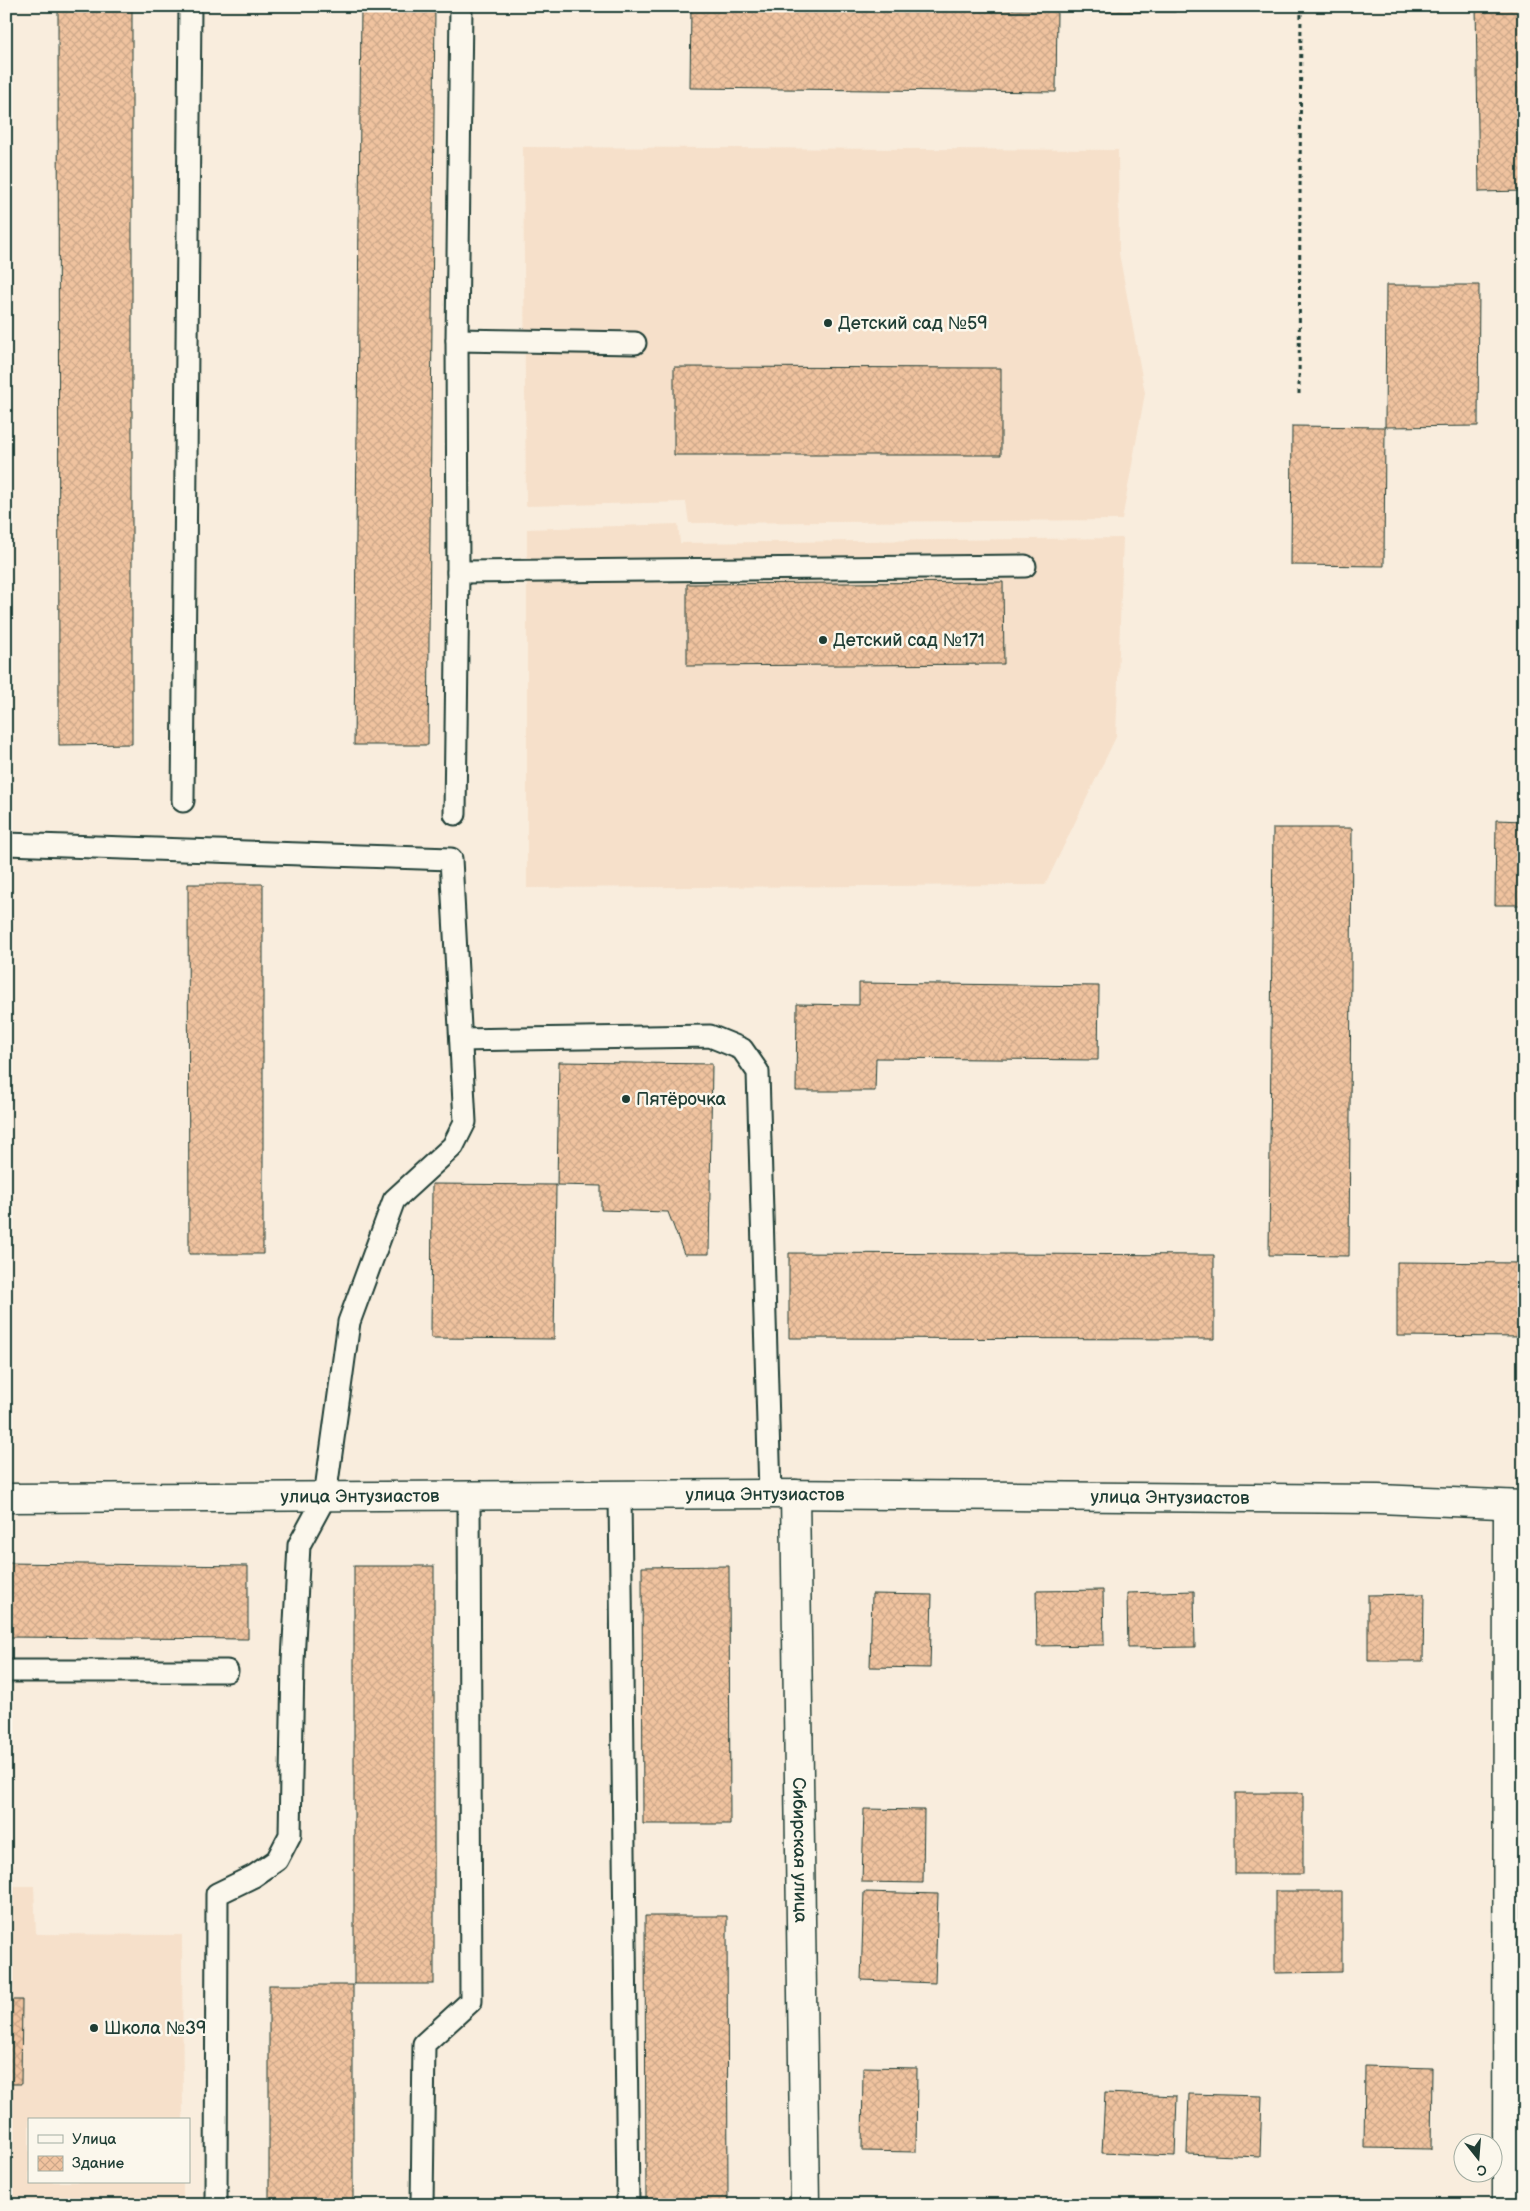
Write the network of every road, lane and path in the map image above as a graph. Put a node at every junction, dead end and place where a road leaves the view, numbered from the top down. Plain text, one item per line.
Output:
1 (190, 6) edge
2 (461, 6) edge
3 (1301, 6) edge
4 (457, 340) junction
5 (635, 343) dead end
6 (1299, 394) dead end
7 (1025, 566) dead end
8 (458, 572) junction
9 (183, 801) dead end
10 (456, 814) dead end
11 (6, 844) edge
12 (461, 1040) junction
13 (783, 1494) junction
14 (620, 1495) junction
15 (469, 1496) junction
16 (325, 1497) junction
17 (6, 1498) edge
18 (1516, 1505) edge
19 (6, 1671) edge
20 (228, 1671) dead end
21 (216, 2205) edge
22 (422, 2205) edge
23 (628, 2205) edge
24 (805, 2205) edge
25 (1507, 2205) edge

1 - 9 lane
2 - 4 lane
3 - 6 path
4 - 5 lane
4 - 8 lane
7 - 8 lane
8 - 10 lane
11 - 12 lane
12 - 13 lane
12 - 16 lane
13 - 14 street, улица Энтузиастов
13 - 18 street, улица Энтузиастов
13 - 24 street, Сибирская улица
14 - 15 street, улица Энтузиастов
14 - 23 lane
15 - 16 street, улица Энтузиастов
15 - 22 lane
16 - 17 street, улица Энтузиастов
16 - 21 lane
18 - 25 street
19 - 20 lane

